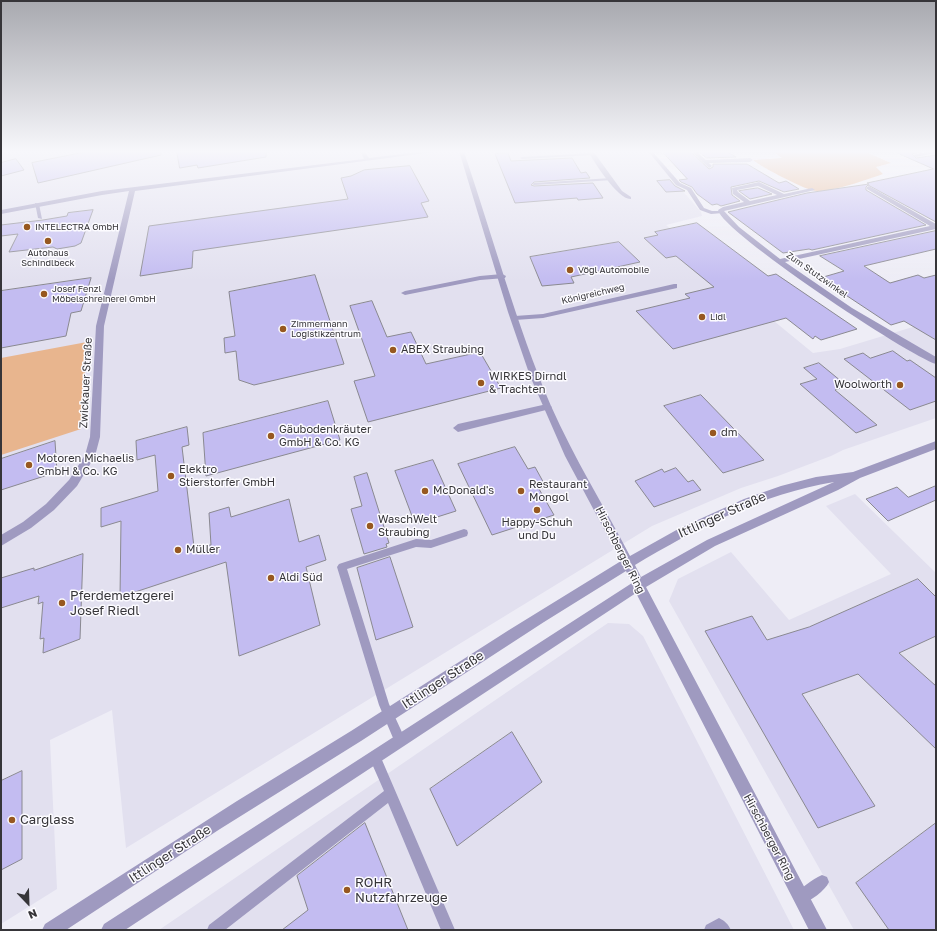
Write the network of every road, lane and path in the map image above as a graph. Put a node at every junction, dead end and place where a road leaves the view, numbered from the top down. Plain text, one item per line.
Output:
1 (93, 194) edge
2 (131, 194) edge
3 (474, 194) edge
4 (624, 194) edge
5 (693, 194) edge
6 (737, 194) edge
7 (780, 194) edge
8 (791, 194) edge
9 (880, 194) edge
10 (783, 196) junction
11 (629, 198) dead end
12 (749, 203) junction
13 (37, 204) junction
14 (1, 212) edge
15 (721, 212) junction
16 (40, 218) dead end
17 (936, 227) edge
18 (780, 261) junction
19 (502, 276) junction
20 (674, 286) dead end
21 (405, 293) dead end
22 (516, 318) junction
23 (936, 361) edge
24 (547, 407) junction
25 (458, 428) dead end
26 (936, 446) edge
27 (856, 475) junction
28 (464, 533) dead end
29 (1, 541) edge
30 (628, 562) junction
31 (639, 586) junction
32 (388, 716) junction
33 (400, 741) junction
34 (375, 757) junction
35 (390, 794) junction
36 (822, 882) dead end
37 (801, 898) junction
38 (51, 930) edge
39 (110, 930) edge
40 (214, 930) edge
41 (448, 930) edge
42 (711, 930) edge
43 (724, 930) edge
44 (818, 930) edge

1 - 13 street
2 - 29 street, Zwickauer Straße
3 - 19 street, Hirschberger Ring
4 - 11 street
5 - 15 lane
6 - 12 street
7 - 10 street
8 - 10 street
9 - 17 street
10 - 12 street
12 - 15 street
13 - 14 street
13 - 16 lane
15 - 18 street, Zum Stutzwinkel
17 - 18 street
18 - 23 street, Zum Stutzwinkel
19 - 21 street
19 - 22 street, Hirschberger Ring
20 - 22 street, Königreichweg
22 - 24 street, Hirschberger Ring
24 - 25 street
24 - 30 street, Hirschberger Ring
26 - 27 street, Ittlinger Straße
27 - 30 street, Ittlinger Straße
27 - 31 street, Ittlinger Straße
28 - 32 lane
30 - 31 street, Hirschberger Ring
30 - 32 street, Ittlinger Straße
31 - 33 street, Ittlinger Straße
31 - 37 street, Hirschberger Ring
32 - 33 lane
32 - 38 street, Ittlinger Straße
33 - 34 street, Ittlinger Straße
34 - 35 lane
34 - 39 street, Ittlinger Straße
35 - 40 lane
35 - 41 lane
36 - 37 lane
37 - 44 street, Hirschberger Ring
42 - 43 lane

